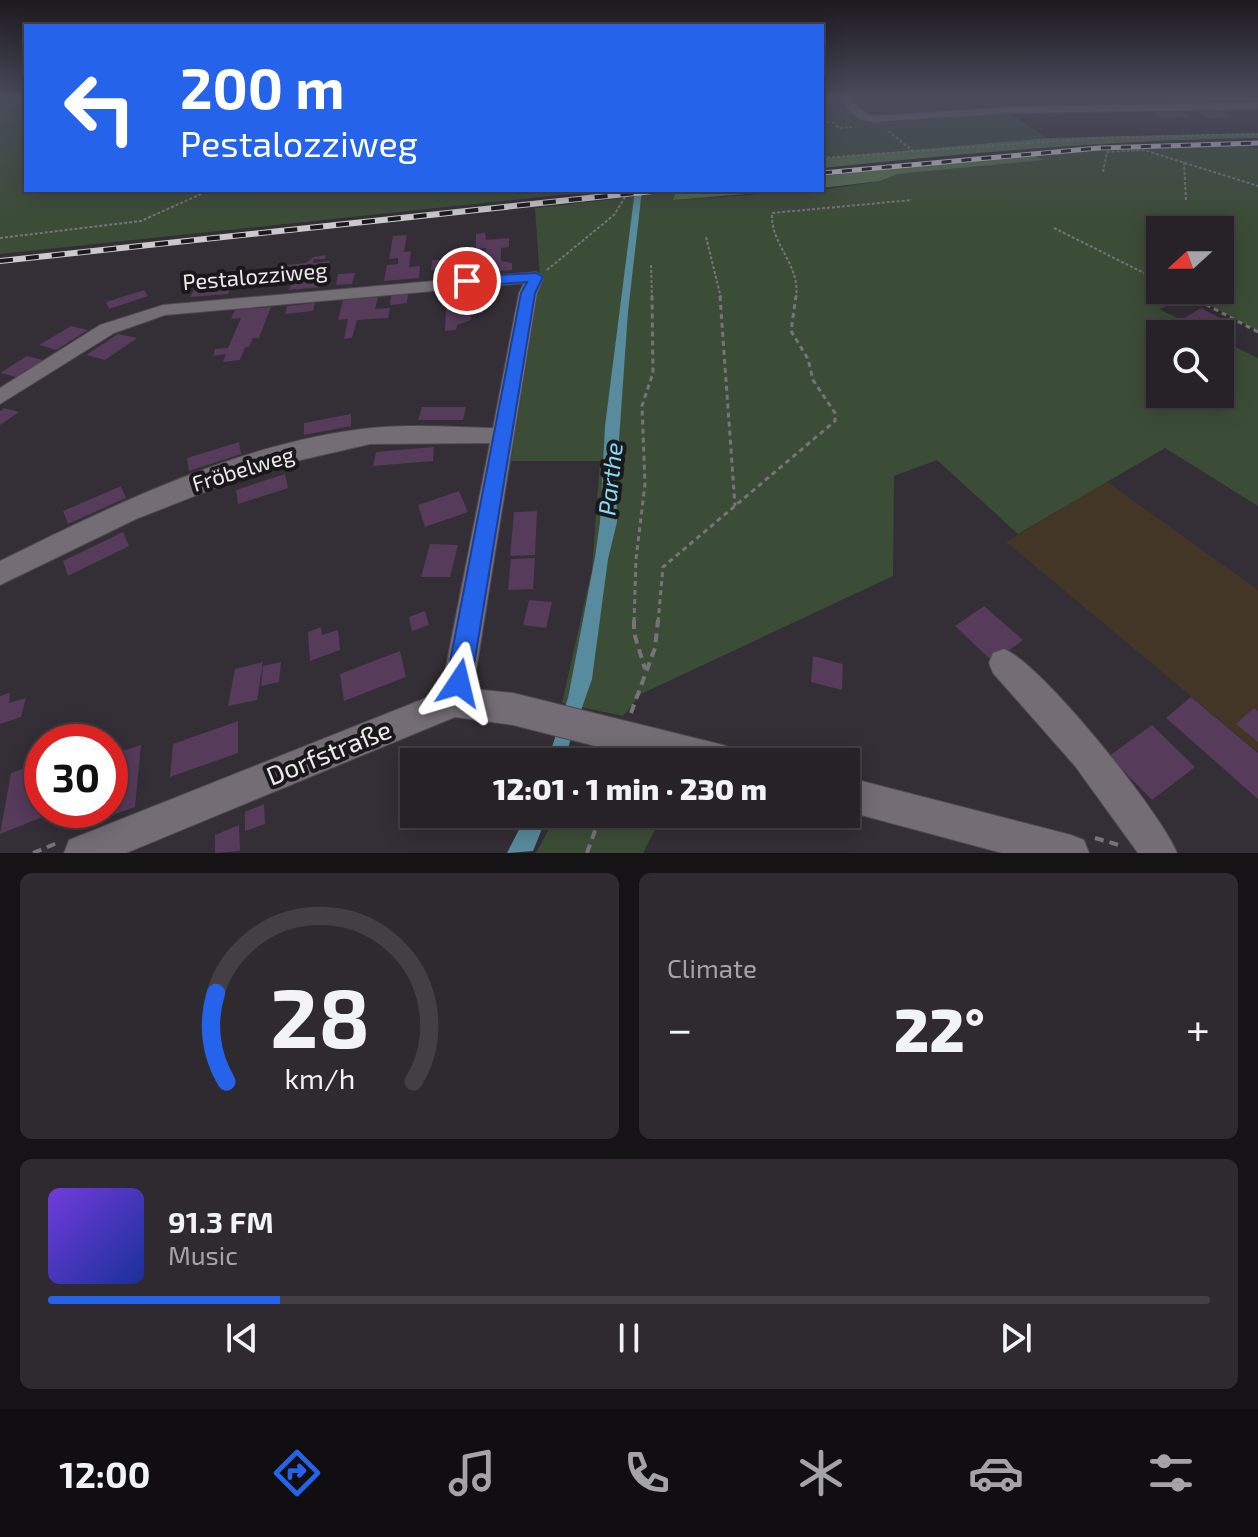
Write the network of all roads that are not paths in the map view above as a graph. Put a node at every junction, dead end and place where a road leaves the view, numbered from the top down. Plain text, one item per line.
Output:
1 (0, 397) edge
2 (503, 436) junction
3 (0, 574) edge
4 (1004, 663) dead end
5 (455, 702) junction
6 (664, 748) edge
7 (860, 798) edge
8 (82, 853) edge
9 (1071, 853) edge
10 (1159, 853) edge

1 - 2 street, Pestalozziweg
2 - 3 street, Fröbelweg
2 - 5 street
4 - 10 street
5 - 6 street, Dorfstraße
5 - 8 street, Dorfstraße
7 - 9 street

